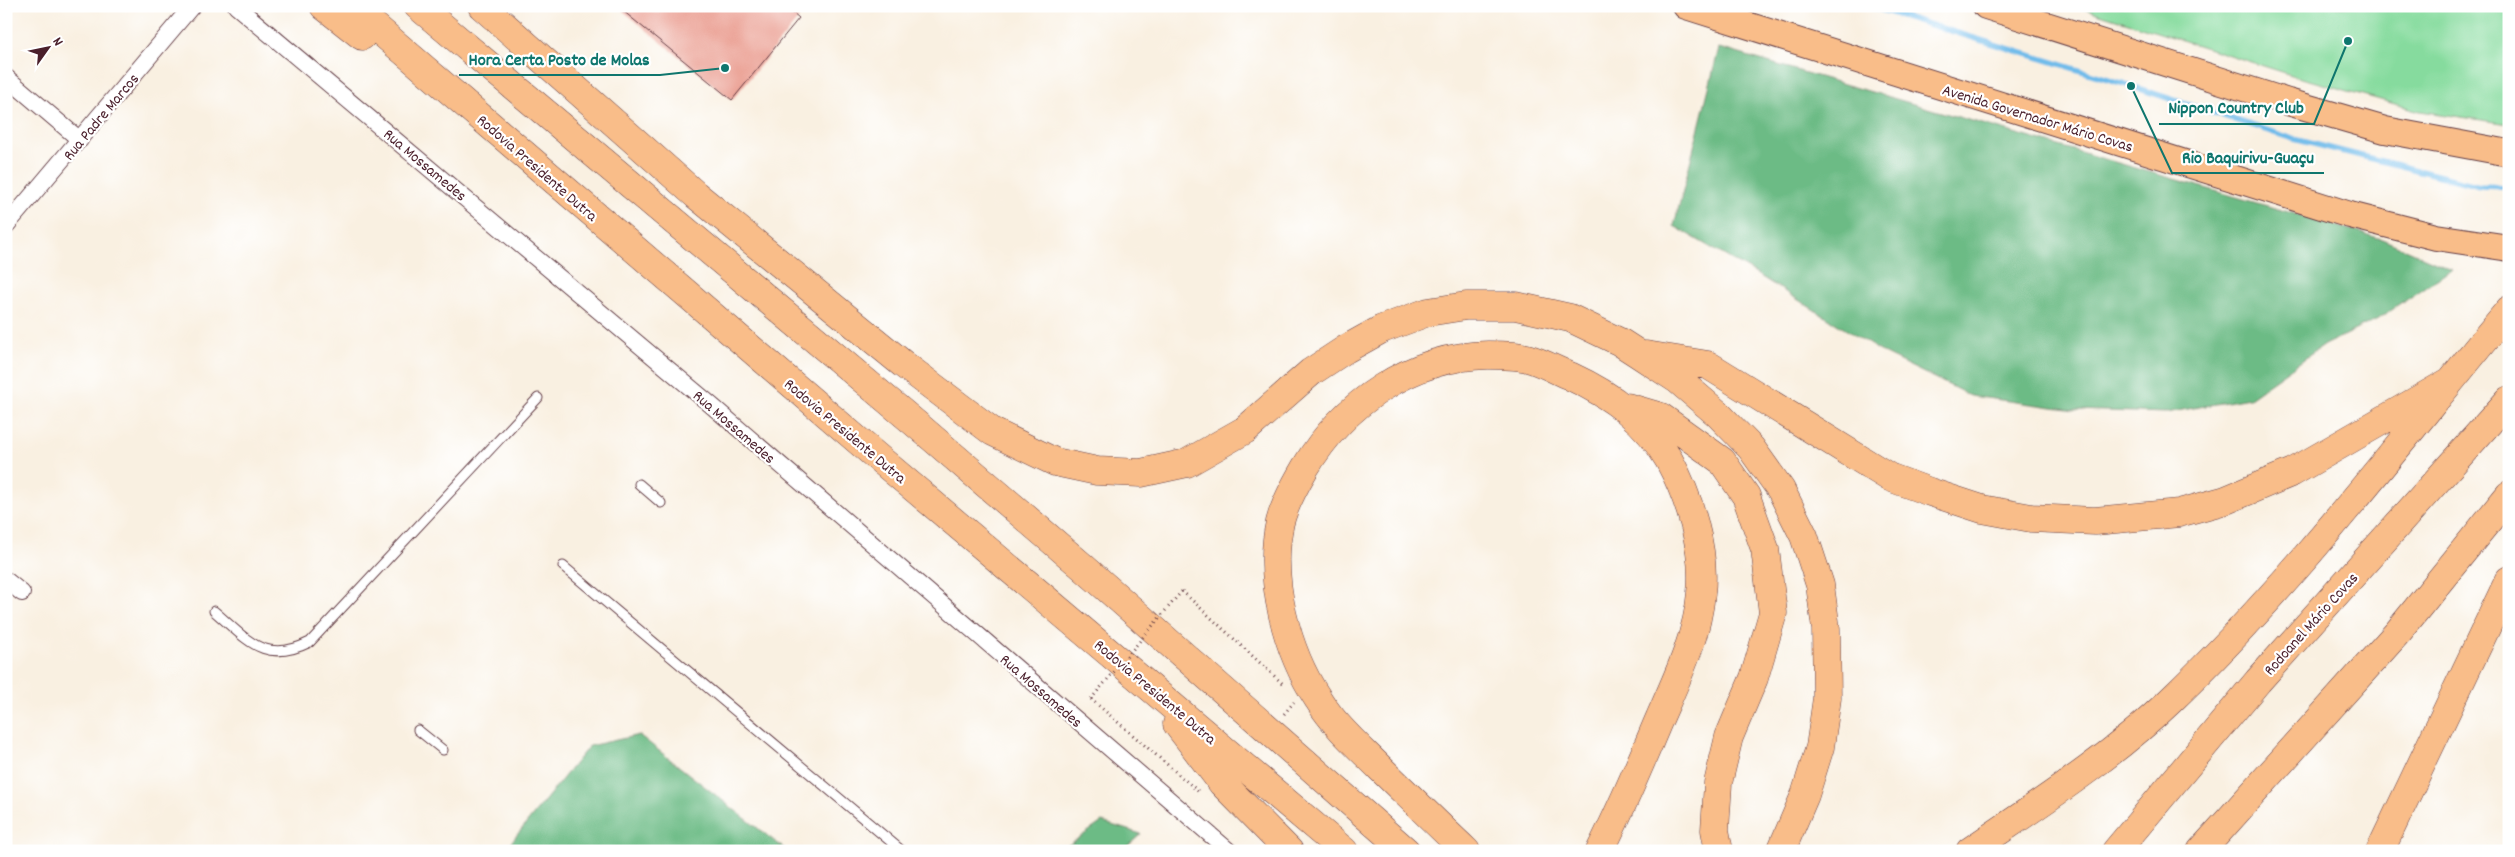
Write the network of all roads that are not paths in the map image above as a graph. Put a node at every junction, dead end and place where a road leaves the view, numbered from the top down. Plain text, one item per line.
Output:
1 (192, 6) edge
2 (236, 6) edge
3 (324, 6) edge
4 (351, 6) edge
5 (418, 6) edge
6 (482, 6) edge
7 (1686, 6) edge
8 (1986, 6) edge
9 (6, 77) edge
10 (450, 92) junction
11 (80, 140) junction
12 (2509, 153) edge
13 (6, 226) edge
14 (2509, 248) edge
15 (2509, 310) edge
16 (1637, 353) junction
17 (2449, 382) junction
18 (538, 398) dead end
19 (2509, 400) edge
20 (1625, 407) junction
21 (639, 484) dead end
22 (2509, 495) edge
23 (661, 503) dead end
24 (563, 566) dead end
25 (6, 580) edge
26 (2509, 580) edge
27 (22, 593) dead end
28 (214, 612) dead end
29 (1142, 679) junction
30 (418, 730) dead end
31 (443, 750) dead end
32 (902, 851) edge
33 (1229, 851) edge
34 (1289, 851) edge
35 (1344, 851) edge
36 (1406, 851) edge
37 (1466, 851) edge
38 (1600, 851) edge
39 (1719, 851) edge
40 (1781, 851) edge
41 (1970, 851) edge
42 (2116, 851) edge
43 (2200, 851) edge
44 (2380, 851) edge

1 - 11 street, Rua Padre Marcos
2 - 33 street, Rua Mossamedes
3 - 10 highway
4 - 10 highway, Rodovia Presidente Dutra
5 - 36 highway
6 - 16 highway
7 - 14 main road, Avenida Governador Mário Covas
8 - 12 main road
9 - 11 street
10 - 29 highway, Rodovia Presidente Dutra
11 - 13 street, Rua Padre Marcos
15 - 17 highway
16 - 17 highway
16 - 40 highway
17 - 41 highway
18 - 28 lane
19 - 42 highway, Rodoanel Mário Covas
20 - 37 highway
20 - 38 highway
20 - 39 highway
21 - 23 lane
22 - 43 highway
24 - 32 lane
25 - 27 street
26 - 44 highway
29 - 34 highway
29 - 35 highway, Rodovia Presidente Dutra
30 - 31 lane

